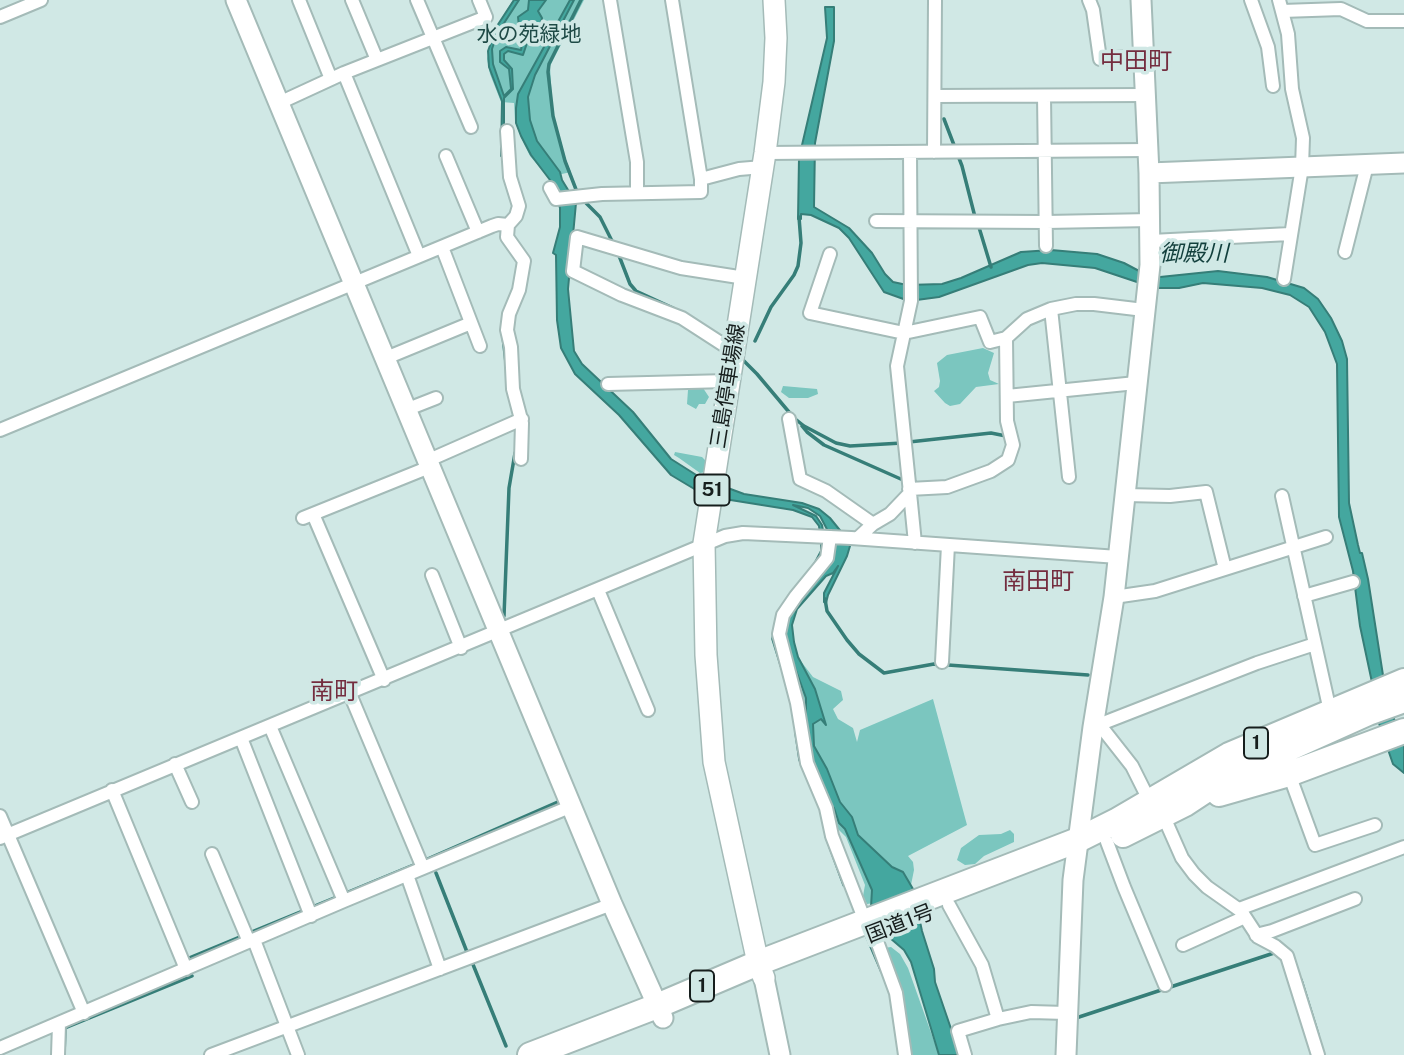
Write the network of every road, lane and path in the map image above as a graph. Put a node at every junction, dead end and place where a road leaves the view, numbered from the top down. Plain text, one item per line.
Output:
1 (41, 0) edge
2 (236, 0) edge
3 (299, 0) edge
4 (352, 0) edge
5 (417, 0) edge
6 (479, 0) edge
7 (610, 0) edge
8 (672, 0) edge
9 (774, 0) edge
10 (935, 0) edge
11 (1089, 0) edge
12 (1141, 0) edge
13 (1251, 0) edge
14 (1281, 5) edge
15 (0, 16) edge
16 (1404, 20) edge
17 (433, 38) junction
18 (1144, 57) junction
19 (377, 60) junction
20 (344, 73) junction
21 (331, 79) junction
22 (1273, 86) dead end
23 (1145, 95) junction
24 (935, 96) junction
25 (1044, 96) junction
26 (279, 103) junction
27 (471, 127) dead end
28 (507, 131) dead end
29 (1148, 150) junction
30 (910, 152) junction
31 (934, 152) junction
32 (1045, 152) junction
33 (446, 156) dead end
34 (764, 160) junction
35 (1404, 163) edge
36 (1367, 165) junction
37 (1302, 167) junction
38 (1149, 173) junction
39 (702, 179) junction
40 (550, 188) dead end
41 (637, 193) junction
42 (1151, 220) junction
43 (876, 221) dead end
44 (911, 221) junction
45 (1046, 222) junction
46 (508, 225) junction
47 (478, 232) junction
48 (1290, 234) junction
49 (1151, 241) junction
50 (1046, 246) dead end
51 (442, 247) junction
52 (1345, 252) dead end
53 (830, 254) dead end
54 (419, 256) junction
55 (745, 278) junction
56 (1284, 279) dead end
57 (356, 283) junction
58 (1051, 309) junction
59 (1144, 310) junction
60 (471, 323) junction
61 (904, 333) junction
62 (1006, 338) junction
63 (480, 346) dead end
64 (733, 352) junction
65 (386, 358) junction
66 (728, 381) junction
67 (1136, 383) junction
68 (608, 384) dead end
69 (1060, 391) junction
70 (1007, 396) junction
71 (436, 398) dead end
72 (408, 409) junction
73 (522, 419) junction
74 (789, 419) dead end
75 (0, 430) edge
76 (521, 459) dead end
77 (431, 463) junction
78 (1069, 477) dead end
79 (910, 491) junction
80 (1125, 495) junction
81 (1282, 496) dead end
82 (873, 524) junction
83 (830, 537) junction
84 (1326, 537) dead end
85 (855, 538) junction
86 (915, 542) junction
87 (704, 543) junction
88 (948, 545) junction
89 (1294, 547) junction
90 (1118, 557) junction
91 (1225, 569) junction
92 (432, 575) dead end
93 (1353, 582) dead end
94 (598, 590) junction
95 (1304, 596) junction
96 (1114, 597) junction
97 (500, 632) junction
98 (1315, 644) junction
99 (461, 648) junction
100 (942, 662) dead end
101 (384, 680) junction
102 (1404, 681) edge
103 (350, 694) junction
104 (1404, 700) edge
105 (648, 710) dead end
106 (1330, 711) junction
107 (1096, 725) junction
108 (270, 726) junction
109 (1404, 731) edge
110 (242, 738) junction
111 (175, 764) junction
112 (1289, 774) junction
113 (1226, 777) junction
114 (112, 790) junction
115 (192, 802) dead end
116 (1185, 804) junction
117 (572, 806) junction
118 (1156, 808) junction
119 (0, 816) edge
120 (1376, 825) dead end
121 (1112, 832) junction
122 (4, 836) edge
123 (1404, 847) edge
124 (1078, 848) junction
125 (212, 854) dead end
126 (423, 868) junction
127 (407, 875) junction
128 (1355, 899) dead end
129 (344, 901) junction
130 (612, 904) junction
131 (949, 905) junction
132 (920, 909) junction
133 (1242, 913) junction
134 (311, 916) junction
135 (874, 926) junction
136 (1256, 935) junction
137 (252, 941) junction
138 (1183, 945) dead end
139 (186, 969) junction
140 (440, 969) junction
141 (761, 970) junction
142 (1165, 985) dead end
143 (660, 1012) junction
144 (85, 1013) junction
145 (1066, 1013) junction
146 (998, 1019) junction
147 (59, 1024) junction
148 (287, 1026) junction
149 (0, 1048) edge
150 (58, 1055) edge
151 (211, 1055) edge
152 (298, 1055) edge
153 (530, 1055) edge
154 (566, 1055) edge
155 (780, 1055) edge
156 (905, 1055) edge
157 (965, 1055) edge
158 (1066, 1055) edge
159 (1318, 1055) edge

1 - 15 street
2 - 26 street
3 - 21 street
4 - 19 street
5 - 17 street
6 - 17 street
7 - 41 street
8 - 39 street
9 - 34 main road, 三島停車場線 / 51
10 - 24 street
11 - 18 street
12 - 18 street
13 - 22 street
14 - 16 street
14 - 37 street
17 - 19 street
17 - 27 street
18 - 23 street
19 - 20 street
20 - 21 street
20 - 54 street
21 - 26 street
23 - 25 street
23 - 29 street
24 - 25 street
24 - 31 street
25 - 32 street
26 - 57 street
28 - 46 street
29 - 32 street
29 - 38 street
30 - 31 street
30 - 34 street
30 - 44 street
31 - 32 street
32 - 45 street
33 - 47 street
34 - 39 street
34 - 55 main road, 三島停車場線 / 51
35 - 36 street
36 - 37 street
36 - 52 street
37 - 38 street
37 - 48 street
38 - 42 street
39 - 41 street
40 - 41 street
42 - 45 street
42 - 49 street
43 - 44 street
44 - 45 street
44 - 61 street
45 - 50 street
46 - 47 street
46 - 73 street
47 - 51 street
48 - 49 street
48 - 56 street
49 - 59 street
51 - 54 street
51 - 60 street
53 - 61 street
54 - 57 street
55 - 64 main road, 三島停車場線 / 51
55 - 64 street
57 - 65 street
57 - 75 street
58 - 59 street
58 - 62 street
58 - 69 street
59 - 67 street
60 - 63 street
60 - 65 street
61 - 62 street
61 - 79 street
62 - 70 street
64 - 66 main road, 三島停車場線 / 51
65 - 72 street
66 - 68 street
66 - 87 main road, 三島停車場線 / 51
67 - 69 street
67 - 80 street
69 - 70 street
69 - 78 street
70 - 79 street
71 - 72 street
72 - 77 street
73 - 76 street
73 - 77 street
74 - 82 street
77 - 97 street
77 - 101 street
79 - 82 street
79 - 86 street
80 - 90 street
80 - 91 street
81 - 89 street
82 - 85 street
83 - 85 street
83 - 87 street
83 - 135 street
84 - 89 street
85 - 86 street
86 - 88 street
87 - 94 street
87 - 141 main road, 三島停車場線 / 51
88 - 90 street
88 - 100 street
89 - 91 street
89 - 95 street
90 - 96 street
91 - 96 street
92 - 99 street
93 - 95 street
94 - 97 street
94 - 105 street
95 - 98 street
96 - 107 street
97 - 99 street
97 - 117 street
98 - 106 street
98 - 107 street
99 - 101 street
101 - 103 street
102 - 106 highway, 1
103 - 108 street
103 - 126 street
104 - 113 highway, 1
106 - 118 highway, 1
107 - 118 street
107 - 124 street
108 - 110 street
108 - 129 street
109 - 112 highway, 1
110 - 111 street
110 - 134 street
111 - 114 street
111 - 115 street
112 - 116 highway, 1
112 - 120 street
113 - 116 highway, 1
113 - 121 highway, 1
114 - 122 street
114 - 139 street
116 - 118 highway, 1
117 - 126 street
117 - 130 street
118 - 121 highway, 1
118 - 133 street
119 - 122 street
121 - 124 highway, 1
121 - 142 street
122 - 144 street
123 - 133 street
124 - 131 highway, 国道1号 / 1
124 - 132 highway, 1
124 - 145 street
125 - 137 street
126 - 127 street
127 - 129 street
127 - 140 street
128 - 136 street
129 - 134 street
130 - 140 street
130 - 143 street
131 - 132 highway, 国道1号 / 1
131 - 146 street
132 - 135 highway, 国道1号 / 1
133 - 136 street
133 - 138 street
134 - 137 street
135 - 141 highway, 国道1号 / 1
135 - 156 street
136 - 159 street
137 - 139 street
137 - 148 street
139 - 144 street
140 - 148 street
141 - 143 highway, 国道1号 / 1
141 - 155 street
143 - 153 highway, 国道1号 / 1
143 - 154 highway, 国道1号 / 1
144 - 147 street
145 - 146 street
145 - 158 street
146 - 157 street
147 - 149 street
147 - 150 street
148 - 151 street
148 - 152 street

